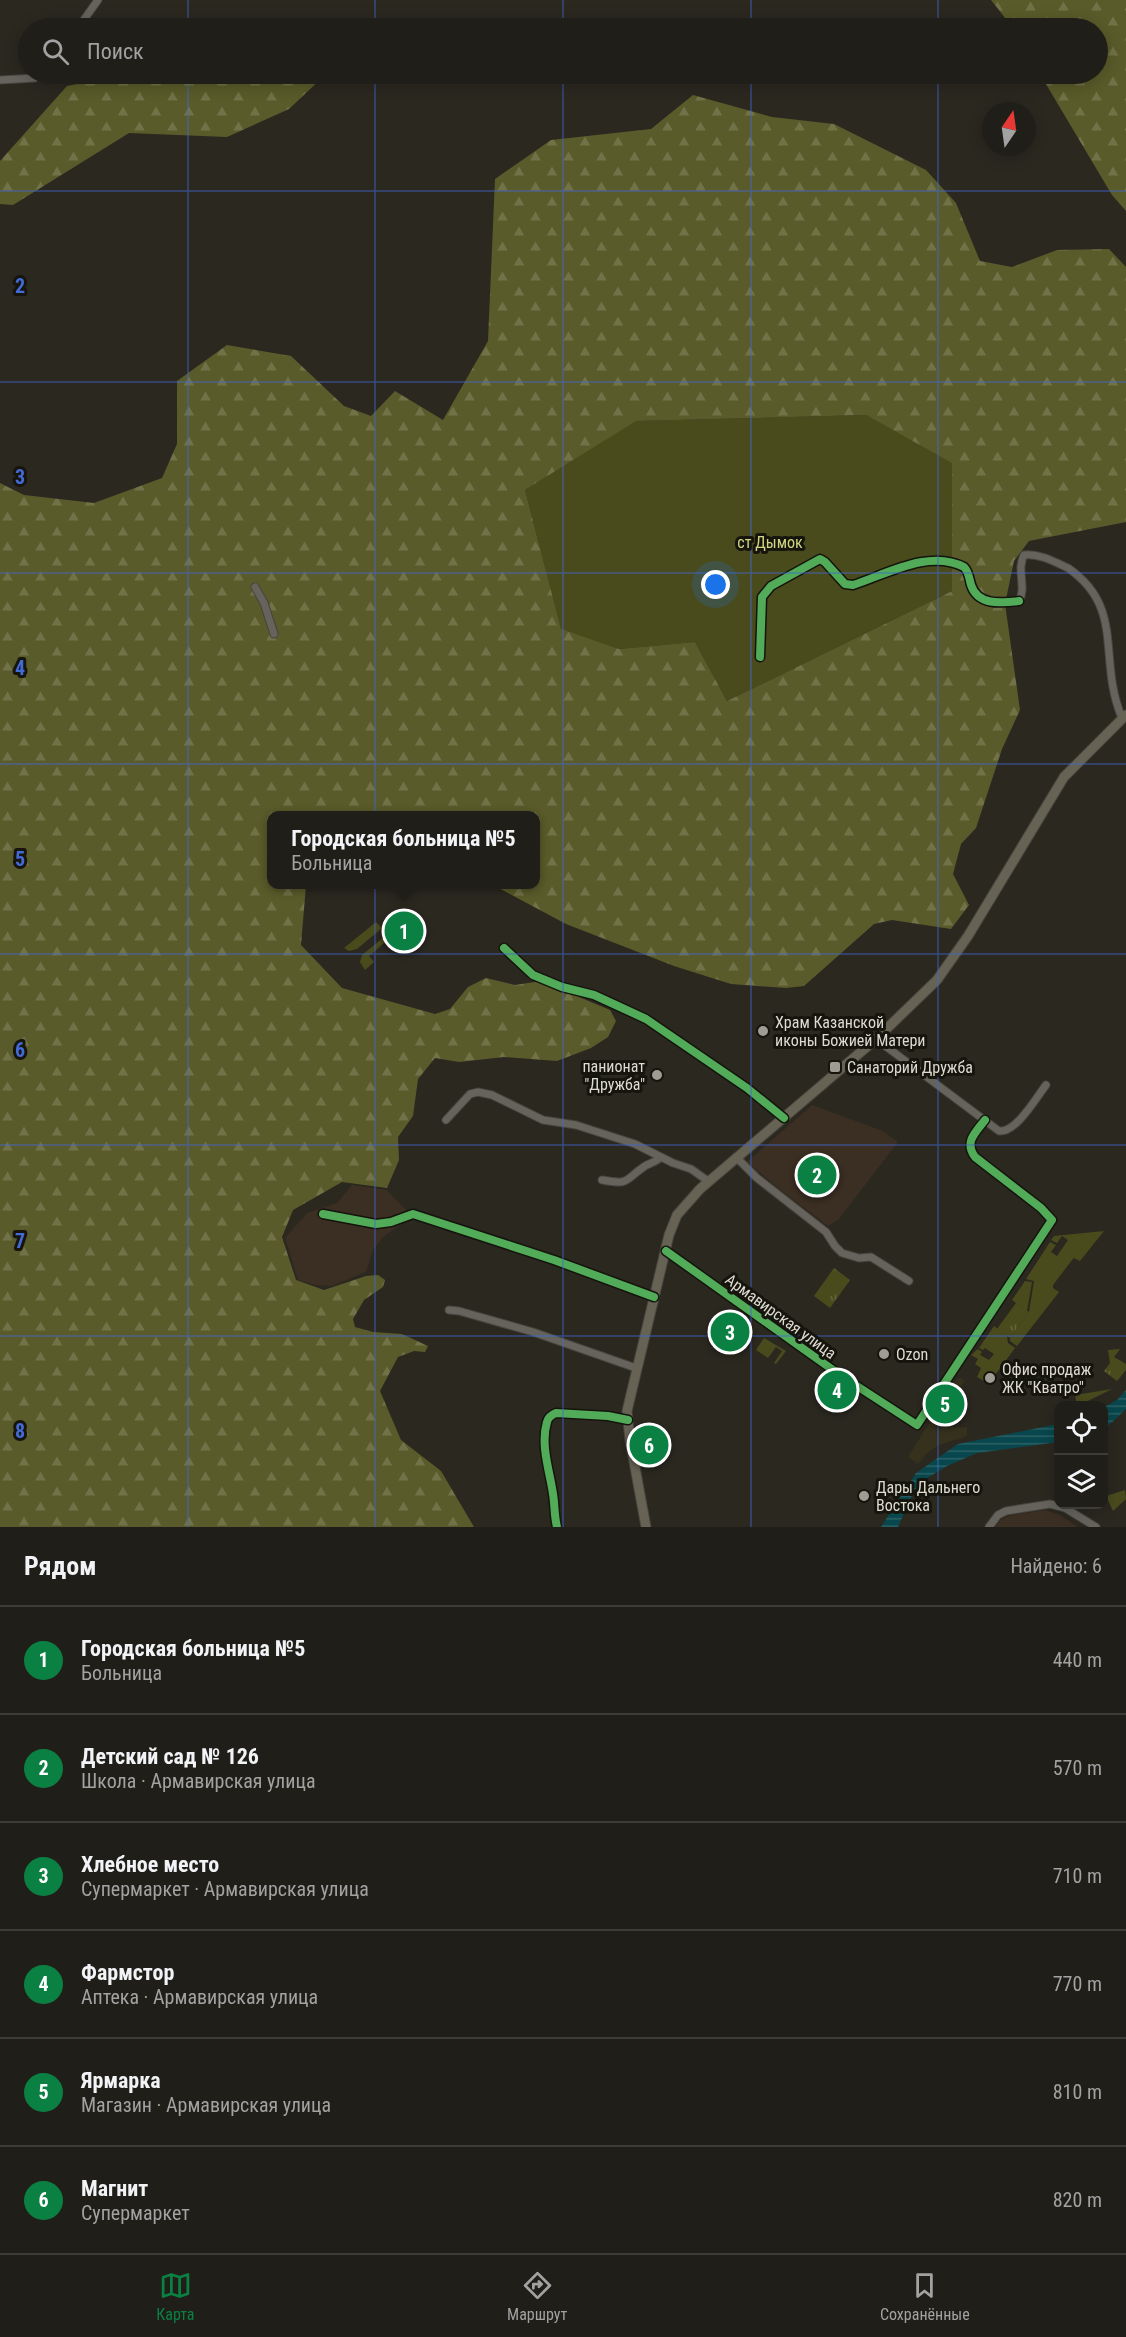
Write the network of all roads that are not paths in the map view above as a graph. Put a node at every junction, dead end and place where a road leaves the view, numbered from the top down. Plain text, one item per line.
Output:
1 (98, 0) edge
2 (85, 18) edge
3 (18, 79) edge
4 (0, 80) edge
5 (255, 587) dead end
6 (1104, 598) dead end
7 (1116, 631) dead end
8 (274, 634) dead end
9 (760, 657) dead end
10 (1124, 716) edge
11 (504, 948) dead end
12 (876, 1039) junction
13 (1046, 1085) dead end
14 (784, 1118) junction
15 (446, 1120) dead end
16 (984, 1120) junction
17 (661, 1157) junction
18 (736, 1157) junction
19 (602, 1180) dead end
20 (708, 1181) junction
21 (323, 1214) dead end
22 (666, 1251) junction
23 (909, 1281) dead end
24 (654, 1297) junction
25 (449, 1310) dead end
26 (636, 1368) junction
27 (628, 1420) junction
28 (557, 1527) edge
29 (646, 1527) edge
30 (989, 1527) edge
31 (1096, 1527) edge

1 - 2 street
3 - 4 street
5 - 8 street
6 - 9 street
7 - 10 street
10 - 12 main road
11 - 14 street
12 - 14 main road
12 - 16 street
13 - 16 street
14 - 18 main road
15 - 17 street
16 - 22 street, Армавирская улица
17 - 19 street
17 - 20 street
18 - 20 main road
18 - 23 street
20 - 22 main road
21 - 24 street
22 - 24 main road
24 - 26 main road
25 - 26 street
26 - 27 main road
27 - 28 street
27 - 29 main road
30 - 31 street

